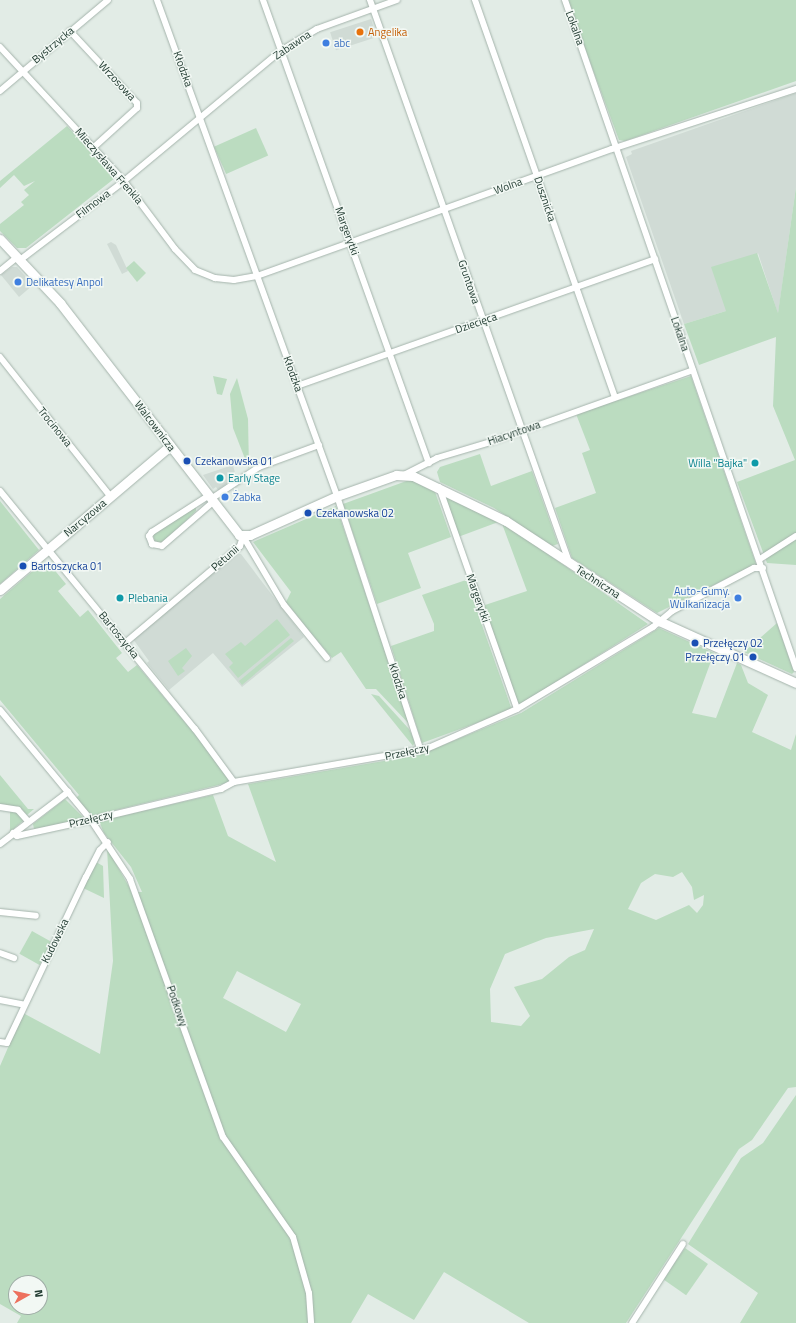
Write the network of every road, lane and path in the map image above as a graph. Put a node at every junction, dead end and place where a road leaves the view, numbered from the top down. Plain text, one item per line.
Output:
1 (108, 0) edge
2 (158, 0) edge
3 (264, 0) edge
4 (370, 0) edge
5 (397, 0) edge
6 (475, 0) edge
7 (565, 0) edge
8 (373, 8) junction
9 (70, 31) junction
10 (0, 46) edge
11 (282, 50) junction
12 (23, 70) junction
13 (796, 88) edge
14 (0, 91) edge
15 (200, 115) junction
16 (94, 147) junction
17 (617, 147) junction
18 (537, 175) junction
19 (124, 180) junction
20 (444, 210) junction
21 (0, 239) edge
22 (351, 242) junction
23 (18, 259) junction
24 (655, 259) junction
25 (0, 271) edge
26 (258, 276) junction
27 (220, 278) joint
28 (576, 287) junction
29 (483, 320) junction
30 (391, 353) junction
31 (0, 357) edge
32 (693, 370) junction
33 (297, 386) junction
34 (616, 398) junction
35 (523, 431) junction
36 (319, 445) junction
37 (170, 446) junction
38 (429, 462) junction
39 (404, 474) junction
40 (438, 487) junction
41 (0, 491) edge
42 (337, 496) junction
43 (111, 497) junction
44 (211, 499) junction
45 (243, 536) junction
46 (796, 536) edge
47 (48, 549) junction
48 (760, 559) junction
49 (570, 563) junction
50 (763, 568) junction
51 (0, 590) edge
52 (660, 621) junction
53 (125, 643) junction
54 (327, 658) dead end
55 (796, 668) edge
56 (796, 683) edge
57 (518, 709) junction
58 (0, 710) edge
59 (421, 751) junction
60 (234, 782) junction
61 (68, 792) junction
62 (0, 807) edge
63 (91, 820) junction
64 (28, 821) junction
65 (13, 833) junction
66 (108, 842) junction
67 (0, 844) edge
68 (0, 912) edge
69 (36, 916) dead end
70 (0, 953) edge
71 (14, 958) dead end
72 (0, 1000) edge
73 (25, 1005) junction
74 (3, 1043) edge
75 (683, 1244) dead end
76 (311, 1323) edge
77 (632, 1323) edge

1 - 9 street, Bystrzycka
2 - 15 street, Kłodzka
3 - 11 street, Margerytki
4 - 8 street, Gruntowa
5 - 8 street, Zabawna
6 - 18 street, Dusznicka
7 - 17 street, Lokalna
8 - 11 street, Zabawna
8 - 20 street, Gruntowa
9 - 12 street, Bystrzycka
9 - 16 street, Wrzosowa
10 - 12 street, Mieczysława Frenkla
11 - 15 street, Zabawna
11 - 22 street, Margerytki
12 - 14 street, Bystrzycka
12 - 16 street, Mieczysława Frenkla
13 - 17 street, Wolna
15 - 19 street, Filmowa
15 - 26 street, Kłodzka
16 - 19 street, Mieczysława Frenkla
17 - 18 street, Wolna
17 - 24 street, Lokalna
18 - 20 street, Wolna
18 - 28 street, Dusznicka
19 - 23 street, Filmowa
19 - 27 street, Mieczysława Frenkla
20 - 22 street, Wolna
20 - 29 street, Gruntowa
21 - 23 street, Walcownicza
22 - 26 street, Wolna
22 - 30 street, Margerytki
23 - 25 street, Filmowa
23 - 37 street, Walcownicza
24 - 28 street, Dziecięca
24 - 32 street, Lokalna
26 - 27 street, Wolna
26 - 33 street, Kłodzka
28 - 29 street, Dziecięca
28 - 34 street, Dusznicka
29 - 30 street, Dziecięca
29 - 35 street, Gruntowa
30 - 33 street, Dziecięca
30 - 38 street, Margerytki
31 - 43 street, Trocinowa
32 - 34 street, Hiacyntowa
32 - 48 street, Lokalna
33 - 36 street, Kłodzka
34 - 35 street, Hiacyntowa
35 - 38 street, Hiacyntowa
35 - 49 street, Gruntowa
36 - 42 street, Kłodzka
36 - 44 street
37 - 43 street, Narcyzowa
37 - 44 street, Walcownicza
38 - 39 street, Hiacyntowa
39 - 40 street, Techniczna
39 - 42 street, Hiacyntowa
40 - 49 street, Techniczna
40 - 57 street, Margerytki
41 - 47 street, Bartoszycka
42 - 45 street, Petunii
42 - 59 street, Kłodzka
43 - 47 street, Narcyzowa
44 - 44 street
44 - 45 street, Walcownicza
45 - 53 street, Petunii
45 - 54 street, Walcownicza
46 - 48 street
47 - 51 street, Narcyzowa
47 - 53 street, Bartoszycka
48 - 50 street, Lokalna
49 - 52 street, Techniczna
50 - 52 street, Przełęczy
50 - 55 street, Lokalna
52 - 56 street, Techniczna
52 - 57 street, Przełęczy
53 - 60 street, Bartoszycka
57 - 59 street, Przełęczy
58 - 61 street, Podkowy
59 - 60 street, Przełęczy
60 - 63 street, Przełęczy
61 - 63 street, Podkowy
61 - 64 street
62 - 64 street
63 - 65 street, Przełęczy
63 - 66 street, Podkowy
64 - 65 street
65 - 67 street
66 - 73 street, Kudowska
66 - 76 street, Podkowy
68 - 69 street
70 - 71 street
72 - 73 street
73 - 74 street, Kudowska
75 - 77 street

